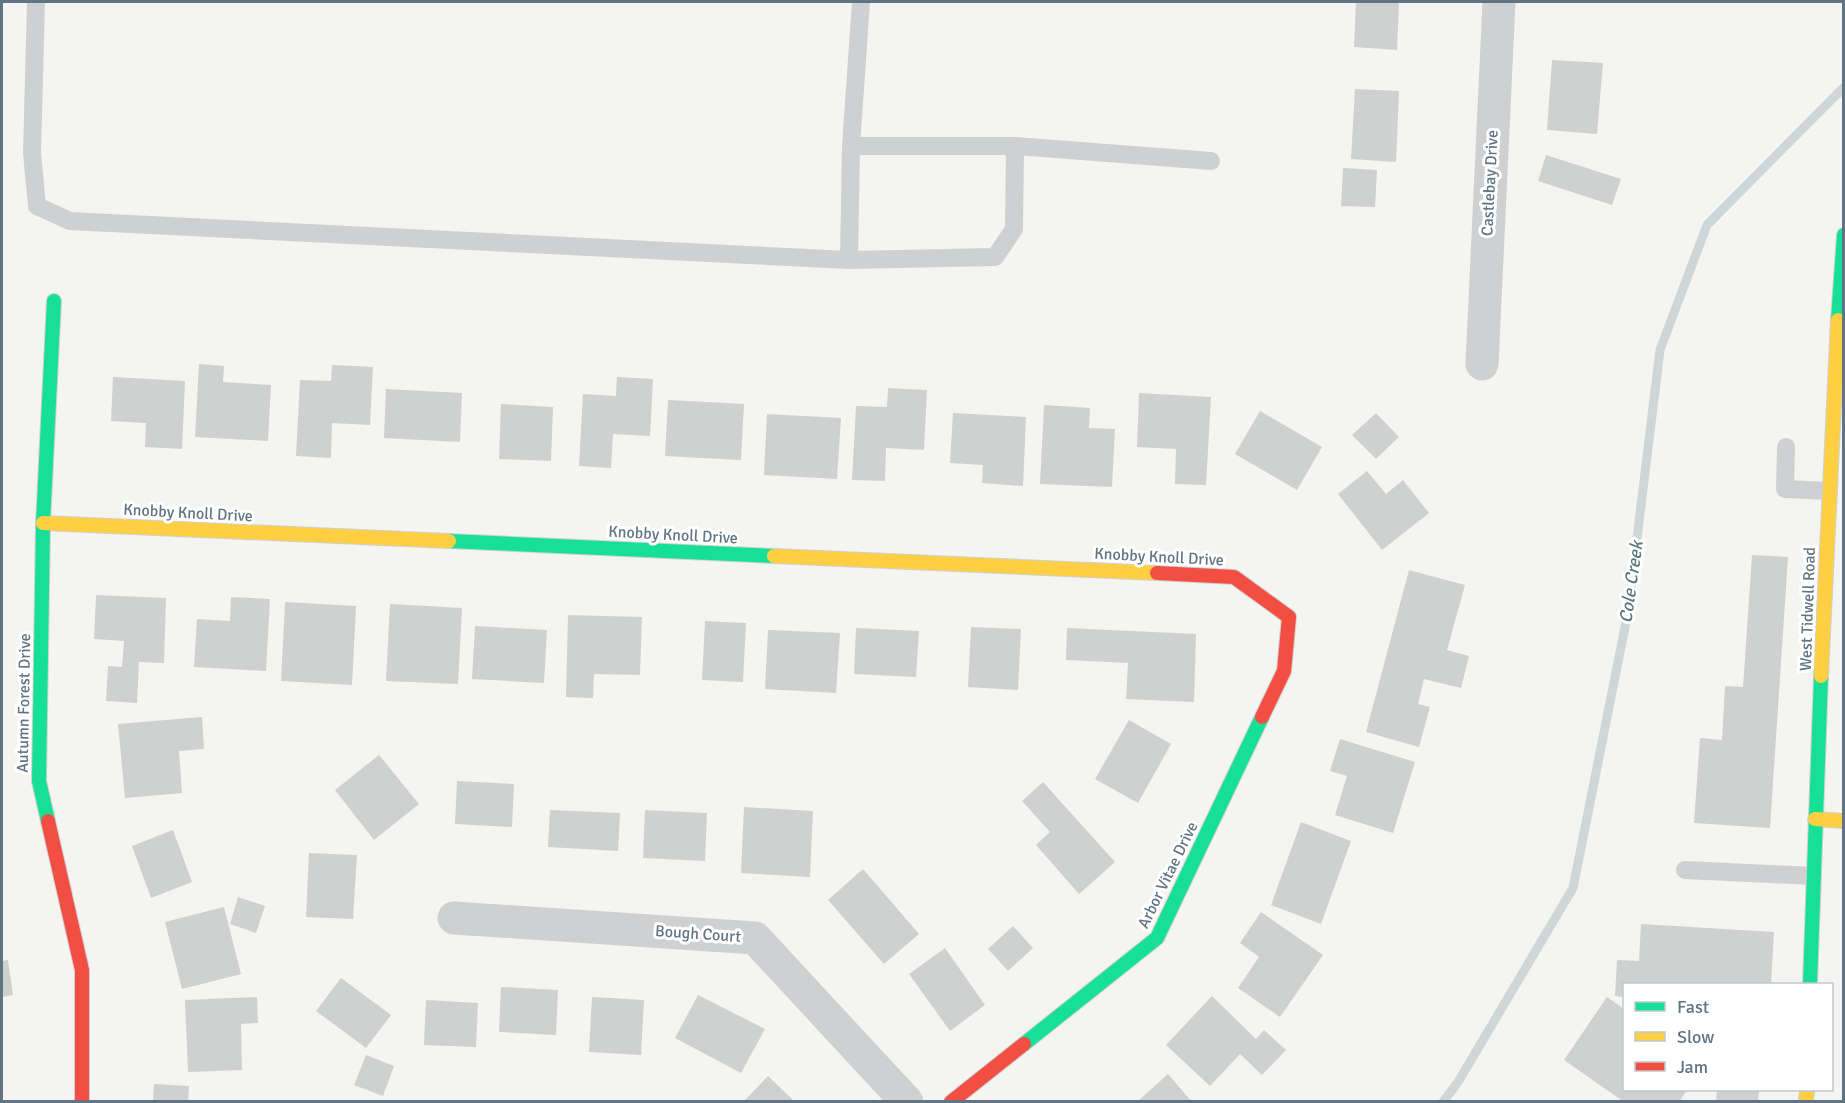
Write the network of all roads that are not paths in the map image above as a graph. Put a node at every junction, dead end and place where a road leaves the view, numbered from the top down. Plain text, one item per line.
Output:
1 (36, 2) edge
2 (861, 2) edge
3 (1499, 2) edge
4 (851, 146) junction
5 (1015, 146) junction
6 (1211, 161) dead end
7 (1844, 235) edge
8 (849, 260) junction
9 (54, 301) dead end
10 (1840, 344) edge
11 (1482, 364) dead end
12 (1839, 393) edge
13 (1786, 447) dead end
14 (1829, 491) junction
15 (43, 523) junction
16 (1289, 617) joint
17 (1815, 819) junction
18 (1844, 821) edge
19 (1685, 870) dead end
20 (1813, 876) junction
21 (454, 918) dead end
22 (1810, 983) edge
23 (82, 1101) edge
24 (907, 1101) edge
25 (951, 1101) edge

1 - 8 lane
2 - 4 lane
3 - 11 street, Castlebay Drive
4 - 5 lane
4 - 8 lane
5 - 6 lane
5 - 8 lane
7 - 10 street, West Tidwell Road
9 - 15 street, Autumn Forest Drive
10 - 12 street, West Tidwell Road
12 - 14 street, West Tidwell Road
13 - 14 lane
14 - 17 street, West Tidwell Road
15 - 16 street, Knobby Knoll Drive
15 - 23 street, Autumn Forest Drive
16 - 25 street, Arbor Vitae Drive
17 - 18 street
17 - 20 street, West Tidwell Road
19 - 20 lane
20 - 22 street, West Tidwell Road
21 - 24 street, Bough Court

